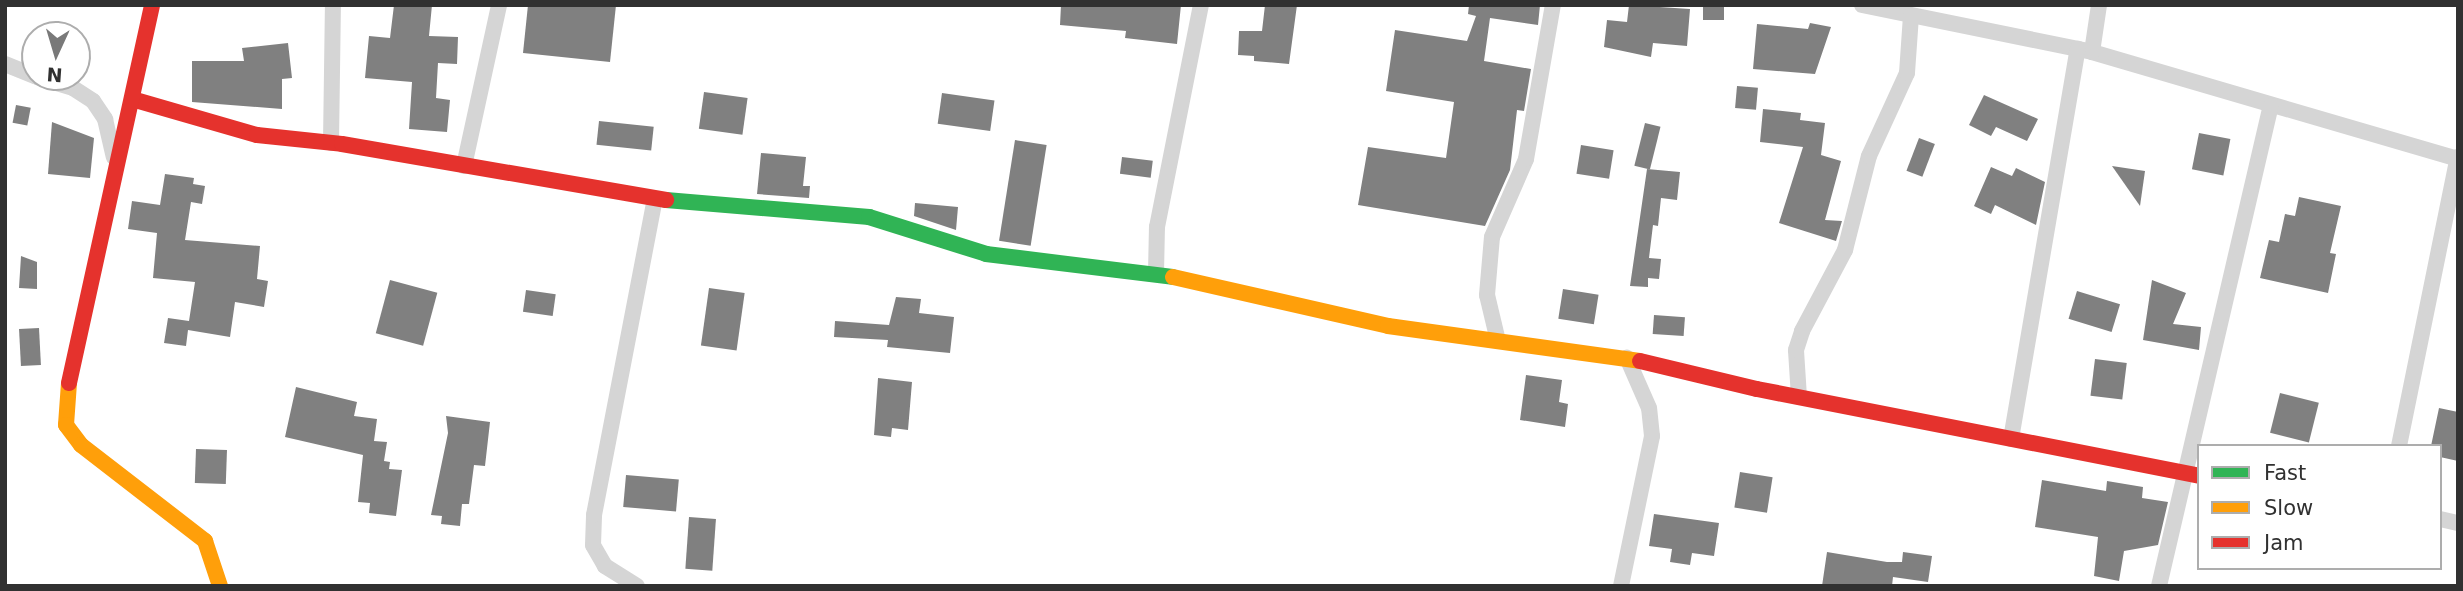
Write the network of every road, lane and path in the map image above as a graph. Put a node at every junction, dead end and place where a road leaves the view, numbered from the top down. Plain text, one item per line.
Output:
1 (152, 5) edge
2 (333, 5) edge
3 (499, 5) edge
4 (1201, 5) edge
5 (1553, 5) edge
6 (1862, 5) edge
7 (2099, 5) edge
8 (1911, 16) junction
9 (2085, 50) junction
10 (78, 91) edge
11 (132, 99) junction
12 (2271, 106) junction
13 (331, 142) junction
14 (2458, 158) edge
15 (464, 166) junction
16 (115, 167) junction
17 (655, 199) junction
18 (1156, 273) junction
19 (1498, 341) junction
20 (1627, 358) junction
21 (1799, 397) junction
22 (2011, 439) junction
23 (2198, 444) edge
24 (2399, 444) edge
25 (2197, 447) edge
26 (2191, 475) edge
27 (220, 586) edge
28 (637, 586) edge
29 (1620, 586) edge
30 (2159, 586) edge

1 - 11 street
2 - 13 street
3 - 15 street
4 - 18 street
5 - 19 street
6 - 8 street
7 - 9 street
8 - 9 street
8 - 21 street
9 - 12 street
9 - 22 street
10 - 16 street
11 - 13 street
11 - 16 street
12 - 14 street
12 - 23 street
13 - 15 street
14 - 24 street
15 - 17 street
16 - 27 street
17 - 18 street
17 - 28 street
18 - 19 street
19 - 20 street
20 - 21 street
20 - 29 street
21 - 22 street
22 - 26 street
25 - 26 street
26 - 30 street

